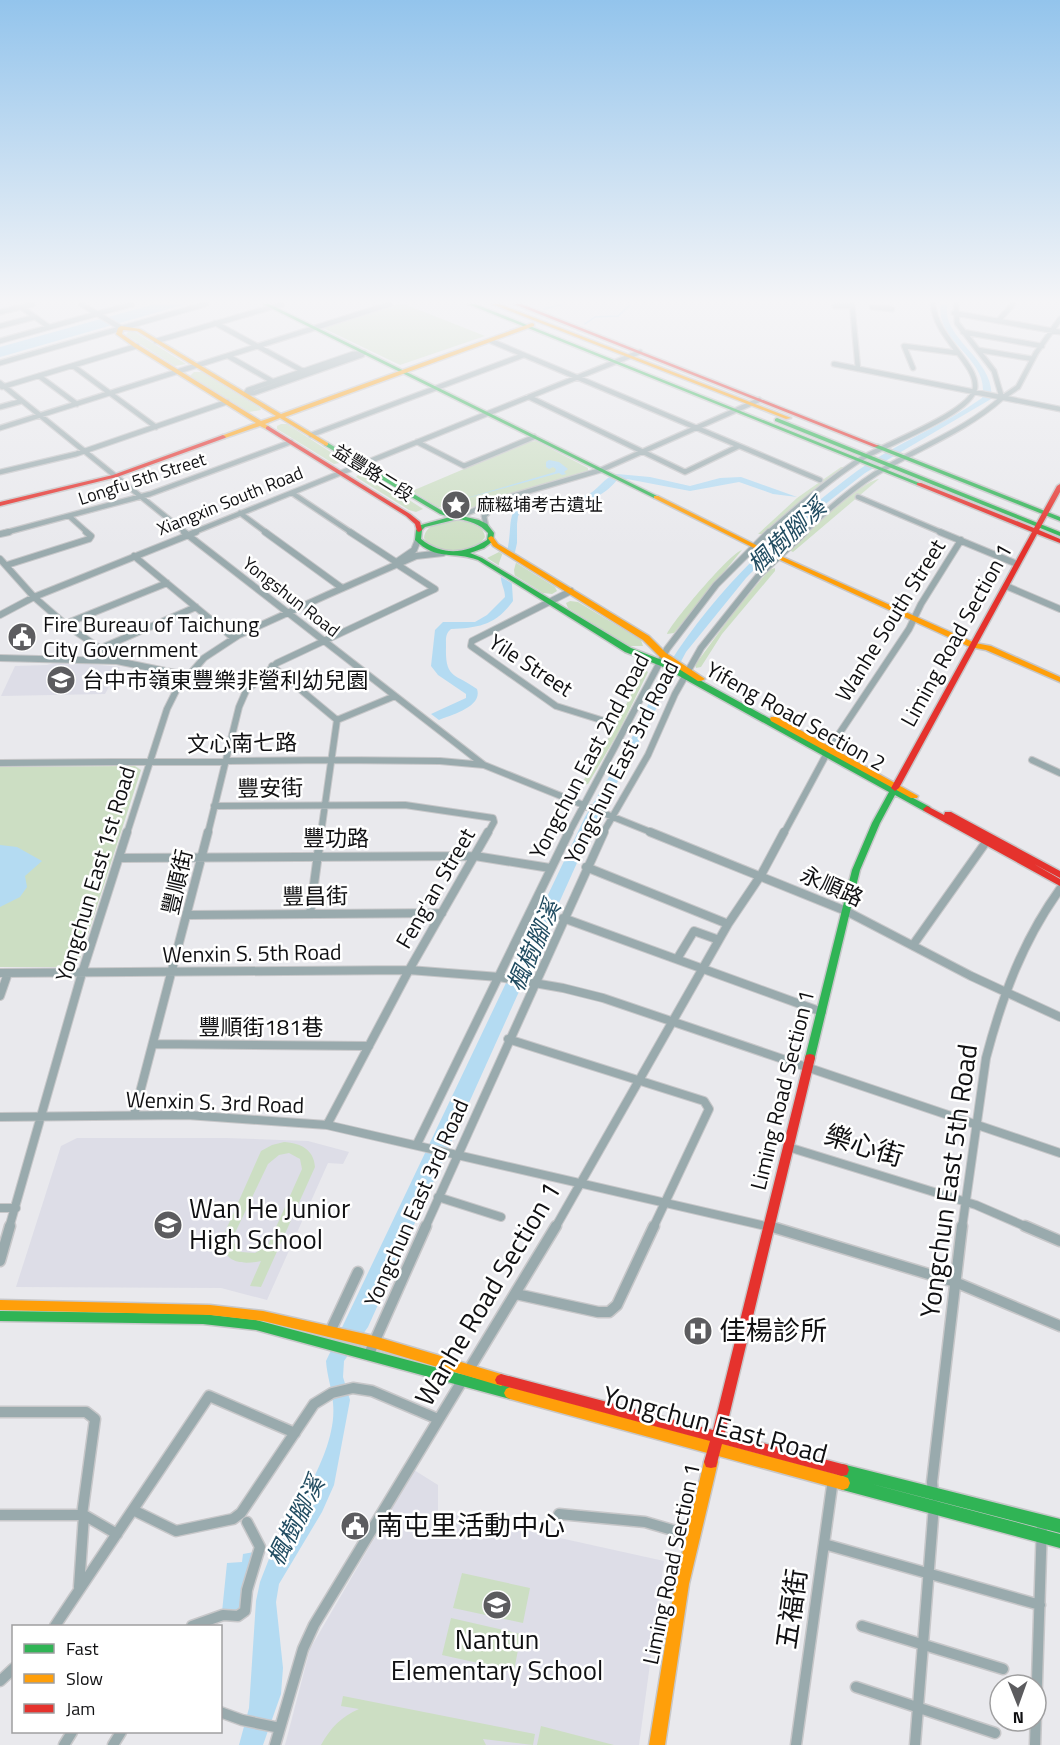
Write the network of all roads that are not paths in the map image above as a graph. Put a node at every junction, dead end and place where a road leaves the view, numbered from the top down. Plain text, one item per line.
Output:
1 (52, 385) edge
2 (99, 385) edge
3 (137, 385) edge
4 (200, 385) edge
5 (231, 385) edge
6 (260, 385) edge
7 (276, 385) edge
8 (360, 385) edge
9 (431, 385) edge
10 (443, 385) edge
11 (557, 385) edge
12 (597, 385) edge
13 (694, 385) edge
14 (707, 385) edge
15 (941, 385) edge
16 (973, 385) edge
17 (997, 385) edge
18 (1018, 385) edge
19 (1, 386) edge
20 (436, 388) junction
21 (974, 392) junction
22 (111, 394) junction
23 (245, 394) junction
24 (529, 397) junction
25 (1000, 398) junction
26 (22, 401) junction
27 (227, 402) junction
28 (77, 404) junction
29 (747, 405) junction
30 (0, 407) edge
31 (1060, 410) edge
32 (488, 414) junction
33 (277, 415) junction
34 (40, 416) junction
35 (258, 422) junction
36 (156, 427) junction
37 (0, 428) edge
38 (696, 428) junction
39 (311, 435) junction
40 (534, 437) junction
41 (291, 442) junction
42 (417, 442) junction
43 (739, 446) junction
44 (84, 450) junction
45 (644, 451) junction
46 (872, 455) junction
47 (892, 464) junction
48 (361, 465) junction
49 (601, 470) junction
50 (0, 472) edge
51 (340, 473) junction
52 (113, 474) junction
53 (820, 480) dead end
54 (1060, 486) edge
55 (292, 493) junction
56 (512, 496) junction
57 (141, 497) junction
58 (858, 497) dead end
59 (0, 502) edge
60 (475, 510) junction
61 (240, 513) junction
62 (442, 513) junction
63 (69, 516) junction
64 (458, 517) junction
65 (1060, 519) edge
66 (1040, 523) junction
67 (486, 526) junction
68 (1060, 528) edge
69 (419, 530) junction
70 (0, 534) edge
71 (1060, 534) edge
72 (188, 535) junction
73 (491, 538) junction
74 (418, 540) junction
75 (961, 540) junction
76 (1060, 541) edge
77 (754, 546) junction
78 (447, 554) junction
79 (134, 556) junction
80 (777, 557) junction
81 (0, 559) edge
82 (397, 563) junction
83 (1017, 564) junction
84 (7, 566) junction
85 (166, 583) junction
86 (1006, 586) junction
87 (342, 588) junction
88 (571, 591) junction
89 (34, 597) junction
90 (550, 602) junction
91 (196, 607) junction
92 (1060, 609) edge
93 (287, 613) junction
94 (0, 615) edge
95 (914, 619) junction
96 (65, 624) junction
97 (232, 637) junction
98 (324, 640) junction
99 (973, 645) junction
100 (99, 649) junction
101 (0, 658) edge
102 (663, 660) junction
103 (117, 661) junction
104 (272, 666) junction
105 (684, 672) junction
106 (186, 675) junction
107 (1060, 680) edge
108 (1060, 687) edge
109 (394, 696) junction
110 (337, 720) junction
111 (615, 724) dead end
112 (828, 752) junction
113 (333, 760) junction
114 (1032, 760) dead end
115 (226, 761) junction
116 (149, 762) junction
117 (0, 763) edge
118 (484, 765) junction
119 (1060, 774) edge
120 (895, 789) junction
121 (582, 804) junction
122 (325, 805) junction
123 (214, 806) junction
124 (612, 817) junction
125 (986, 842) junction
126 (202, 856) junction
127 (318, 856) junction
128 (475, 856) junction
129 (120, 858) junction
130 (586, 867) junction
131 (550, 868) junction
132 (761, 875) junction
133 (1060, 875) edge
134 (1060, 883) edge
135 (1060, 890) edge
136 (846, 911) junction
137 (442, 913) junction
138 (310, 914) junction
139 (188, 915) junction
140 (563, 918) junction
141 (728, 924) junction
142 (719, 940) junction
143 (913, 945) junction
144 (677, 959) junction
145 (703, 969) junction
146 (409, 970) junction
147 (173, 972) junction
148 (4, 973) edge
149 (82, 973) junction
150 (501, 977) junction
151 (530, 983) junction
152 (1006, 993) junction
153 (0, 996) edge
154 (822, 1012) junction
155 (1060, 1017) edge
156 (672, 1021) junction
157 (508, 1039) junction
158 (154, 1044) junction
159 (369, 1046) junction
160 (808, 1069) junction
161 (640, 1081) junction
162 (134, 1115) junction
163 (0, 1116) edge
164 (42, 1116) junction
165 (976, 1123) junction
166 (327, 1125) junction
167 (422, 1145) junction
168 (788, 1147) junction
169 (454, 1152) junction
170 (1060, 1153) edge
171 (582, 1183) junction
172 (438, 1197) junction
173 (966, 1202) junction
174 (666, 1203) junction
175 (0, 1208) edge
176 (16, 1208) junction
177 (501, 1217) dead end
178 (768, 1226) junction
179 (1060, 1241) edge
180 (0, 1262) edge
181 (358, 1272) dead end
182 (955, 1282) junction
183 (516, 1294) junction
184 (0, 1305) edge
185 (0, 1316) edge
186 (1060, 1326) edge
187 (332, 1333) junction
188 (369, 1341) junction
189 (364, 1352) junction
190 (468, 1371) junction
191 (462, 1382) junction
192 (0, 1412) edge
193 (438, 1419) junction
194 (295, 1433) junction
195 (716, 1443) junction
196 (833, 1479) junction
197 (933, 1493) junction
198 (934, 1507) junction
199 (133, 1510) junction
200 (559, 1514) dead end
201 (0, 1515) edge
202 (83, 1515) junction
203 (247, 1522) dead end
204 (1042, 1522) junction
205 (1060, 1526) edge
206 (117, 1534) junction
207 (693, 1536) junction
208 (1042, 1536) junction
209 (1060, 1541) edge
210 (824, 1544) junction
211 (928, 1573) junction
212 (79, 1590) junction
213 (1040, 1605) junction
214 (59, 1625) edge
215 (195, 1625) edge
216 (862, 1626) dead end
217 (923, 1645) junction
218 (12, 1670) edge
219 (1003, 1670) dead end
220 (0, 1681) edge
221 (856, 1687) dead end
222 (918, 1708) junction
223 (222, 1713) edge
224 (988, 1731) edge
225 (275, 1736) edge
226 (657, 1745) edge
227 (796, 1745) edge
228 (915, 1745) edge
229 (1035, 1745) edge

1 - 28 street
2 - 22 street
3 - 22 street
4 - 27 street, 益豐路二段
5 - 23 street, 益豐路二段
6 - 23 street
7 - 23 street
8 - 33 street
9 - 20 street
10 - 20 street
11 - 24 street, Xiangxin South Road
12 - 38 street
13 - 29 street
14 - 29 street
15 - 21 street
16 - 21 street
17 - 25 street
18 - 25 street, Yongchun East 3rd Road
19 - 26 street, Yongshun Road
20 - 32 street
20 - 39 street
21 - 25 street
21 - 46 street, Yongchun East 2nd Road
22 - 28 street
22 - 36 street
23 - 33 street, 益豐路二段
24 - 32 street, Xiangxin South Road
24 - 45 street
25 - 31 street
25 - 47 street, Yongchun East 3rd Road
26 - 30 street
26 - 34 street, Yongshun Road
27 - 35 street, 益豐路二段
27 - 36 street
28 - 34 street
29 - 38 street
29 - 46 street
29 - 46 street
32 - 40 street
32 - 42 street, Xiangxin South Road
33 - 35 street
33 - 39 street, 益豐路二段
34 - 37 street
34 - 44 street, Yongshun Road
35 - 41 street, 益豐路二段
35 - 52 street
36 - 44 street
38 - 43 street
38 - 45 street
39 - 48 street, 益豐路二段
40 - 42 street
40 - 49 street
41 - 51 street, 益豐路二段
41 - 57 street, Longfu 5th Street
42 - 48 street, Xiangxin South Road
43 - 45 street
43 - 53 street
44 - 50 street
44 - 52 street, Yongshun Road
45 - 49 street
46 - 47 street
46 - 47 street
46 - 77 street, Yongchun East 2nd Road
47 - 66 street
47 - 66 street
47 - 80 street, Yongchun East 3rd Road
48 - 51 street, Xiangxin South Road
48 - 62 street, 益豐路二段
49 - 56 street
49 - 77 street
51 - 55 street, Xiangxin South Road
51 - 69 street, 益豐路二段
52 - 57 street, Yongshun Road
52 - 59 street
54 - 66 street, Liming Road Section 1
55 - 61 street, Xiangxin South Road
55 - 82 street
56 - 60 street
56 - 67 street
57 - 63 street, Longfu 5th Street
57 - 72 street, Yongshun Road
58 - 75 street
60 - 62 street
60 - 64 street
61 - 72 street, Xiangxin South Road
61 - 87 street
62 - 64 street, 益豐路二段
63 - 70 street, Longfu 5th Street
63 - 84 street
64 - 67 street, 益豐路二段
64 - 69 street, 益豐路二段
65 - 66 street
66 - 68 street
66 - 71 street
66 - 76 street
66 - 83 street, Liming Road Section 1
67 - 73 street
69 - 74 street, 益豐路二段
72 - 79 street, Xiangxin South Road
72 - 93 street, Yongshun Road
73 - 78 street
73 - 88 street
74 - 78 street
74 - 82 street, Yongchun East 1st Road
75 - 83 street
75 - 95 street, Wanhe South Street
77 - 80 street
77 - 102 street, Yongchun East 2nd Road
78 - 82 street, Yongchun East 1st Road
78 - 90 street
79 - 85 street
79 - 89 street, Xiangxin South Road
80 - 95 street
80 - 105 street, Yongchun East 3rd Road
81 - 84 street
82 - 87 street, Yongchun East 1st Road
82 - 98 street, 豐順街
83 - 86 street, Liming Road Section 1
84 - 89 street
85 - 91 street
85 - 96 street
86 - 92 street
86 - 99 street, Liming Road Section 1
87 - 93 street, Yongchun East 1st Road
88 - 90 street, Yile Street
88 - 102 street
89 - 94 street, Xiangxin South Road
89 - 96 street
90 - 102 street
90 - 111 street, Yile Street
91 - 97 street
91 - 100 street
93 - 97 street, Yongchun East 1st Road
93 - 98 street, Yongshun Road
95 - 99 street
95 - 112 street, Wanhe South Street
96 - 100 street
97 - 106 street, Yongchun East 1st Road
98 - 104 street, 豐順街
98 - 109 street, Yongshun Road
99 - 107 street
99 - 108 street
99 - 120 street, Liming Road Section 1
100 - 103 street
101 - 103 street
102 - 105 street, Yifeng Road Section 2
102 - 121 street, Yongchun East 2nd Road
103 - 106 street
104 - 110 street
104 - 115 street, 豐順街
105 - 112 street, Yifeng Road Section 2
105 - 124 street, Yongchun East 3rd Road
106 - 116 street, Yongchun East 1st Road
109 - 110 street
109 - 118 street, Yongshun Road
110 - 113 street
112 - 120 street, Yifeng Road Section 2
112 - 132 street, Wanhe South Street
113 - 115 street, 文心南七路
113 - 118 street, 文心南七路
113 - 122 street
114 - 119 street
115 - 116 street, 文心南七路
115 - 123 street, 豐順街
116 - 117 street, 文心南七路
116 - 129 street, Yongchun East 1st Road
118 - 121 street, Yongshun Road
120 - 125 street
120 - 133 street
120 - 136 street, Liming Road Section 1
121 - 124 street, 永順路
121 - 131 street, Yongchun East 2nd Road
122 - 123 street, 豐安街
122 - 127 street
122 - 128 street, Feng'an Street
123 - 126 street, 豐順街
124 - 130 street, Yongchun East 3rd Road
124 - 132 street, 永順路
125 - 134 street
125 - 143 street
126 - 127 street, 豐功路
126 - 129 street, 豐功路
126 - 139 street, 豐順街
127 - 128 street, 豐功路
127 - 138 street
128 - 131 street, 豐功路
128 - 137 street, Feng'an Street
129 - 149 street, Yongchun East 1st Road
130 - 140 street, Yongchun East 3rd Road
130 - 141 street
131 - 150 street, Yongchun East 2nd Road
132 - 136 street, 永順路
132 - 141 street, Wanhe Road Section 1
135 - 152 street, Yongchun East 5th Road
136 - 143 street, 永順路
136 - 154 street, Liming Road Section 1
137 - 138 street, 豐昌街
137 - 146 street, Feng'an Street
138 - 139 street, 豐昌街
139 - 147 street, 豐順街
140 - 144 street
140 - 151 street, Yongchun East 3rd Road
141 - 142 street, Wanhe Road Section 1
142 - 144 street
142 - 145 street, Wanhe Road Section 1
143 - 152 street, 永順路
144 - 145 street
145 - 154 street
145 - 156 street, Wanhe Road Section 1
146 - 147 street, Wenxin S. 5th Road
146 - 150 street, Wenxin S. 5th Road
146 - 159 street, Feng'an Street
147 - 149 street, Wenxin S. 5th Road
147 - 158 street, 豐順街
148 - 149 street, Wenxin S. 5th Road
148 - 153 street
149 - 164 street, Yongchun East 1st Road
150 - 151 street, Wenxin S. 5th Road
150 - 167 street, Yongchun East 2nd Road
151 - 156 street, Wenxin S. 5th Road
151 - 157 street, Yongchun East 3rd Road
152 - 155 street, 永順路
152 - 165 street, Yongchun East 5th Road
154 - 160 street, Liming Road Section 1
156 - 160 street, Wenxin S. 5th Road
156 - 161 street, Wanhe Road Section 1
157 - 161 street
157 - 169 street, Yongchun East 3rd Road
158 - 159 street, 豐順街181巷
158 - 162 street, 豐順街
159 - 166 street, Feng'an Street
160 - 165 street, Wenxin S. 5th Road
160 - 168 street, Liming Road Section 1
161 - 171 street, Wanhe Road Section 1
161 - 174 street
162 - 164 street, Wenxin S. 3rd Road
162 - 166 street, Wenxin S. 3rd Road
163 - 164 street, Wenxin S. 3rd Road
164 - 176 street, Yongchun East 1st Road
165 - 170 street, Wenxin S. 5th Road
165 - 173 street, Yongchun East 5th Road
166 - 167 street, Wenxin S. 3rd Road
167 - 169 street, Wenxin S. 3rd Road
168 - 173 street, 樂心街
168 - 178 street, Liming Road Section 1
169 - 171 street
169 - 172 street, Yongchun East 3rd Road
171 - 174 street
171 - 183 street, Wanhe Road Section 1
172 - 177 street
172 - 188 street, Yongchun East 3rd Road
173 - 179 street, 樂心街
173 - 182 street, Yongchun East 5th Road
174 - 178 street
174 - 183 street
175 - 176 street
176 - 180 street, Yongchun East 1st Road
178 - 182 street
178 - 195 street, Liming Road Section 1
181 - 187 street
182 - 186 street
182 - 197 street, Yongchun East 5th Road
183 - 190 street, Wanhe Road Section 1
184 - 187 street
185 - 189 street, Yongchun East Road
187 - 188 street, Yongchun East Road
188 - 189 street, Yongchun East 3rd Road
188 - 190 street, Yongchun East Road
189 - 191 street, Yongchun East Road
190 - 191 street, Wanhe Road Section 1
190 - 195 street, Yongchun East Road
191 - 193 street, Wanhe Road Section 1
191 - 195 street, Yongchun East Road
192 - 202 street
193 - 194 street
193 - 225 street, Wanhe Road Section 1
194 - 199 street
194 - 199 street
195 - 196 street, Yongchun East Road
195 - 197 street, Yongchun East Road
195 - 207 street, Liming Road Section 1
196 - 198 street, Yongchun East Road
196 - 210 street, 五福街
197 - 198 street, Yongchun East 5th Road
197 - 204 street, Yongchun East Road
198 - 208 street, Yongchun East Road
198 - 211 street, Yongchun East 5th Road
199 - 206 street
200 - 207 street
201 - 202 street
202 - 206 street
202 - 212 street
203 - 215 street
204 - 205 street, Yongchun East Road
204 - 208 street
206 - 212 street
207 - 226 street, Liming Road Section 1
208 - 209 street, Yongchun East Road
208 - 213 street
210 - 211 street
210 - 227 street, 五福街
211 - 213 street
211 - 217 street, Yongchun East 5th Road
212 - 214 street
213 - 229 street
216 - 217 street
217 - 219 street
217 - 222 street, Yongchun East 5th Road
218 - 220 street
221 - 222 street
222 - 224 street
222 - 228 street, Yongchun East 5th Road
223 - 225 street

